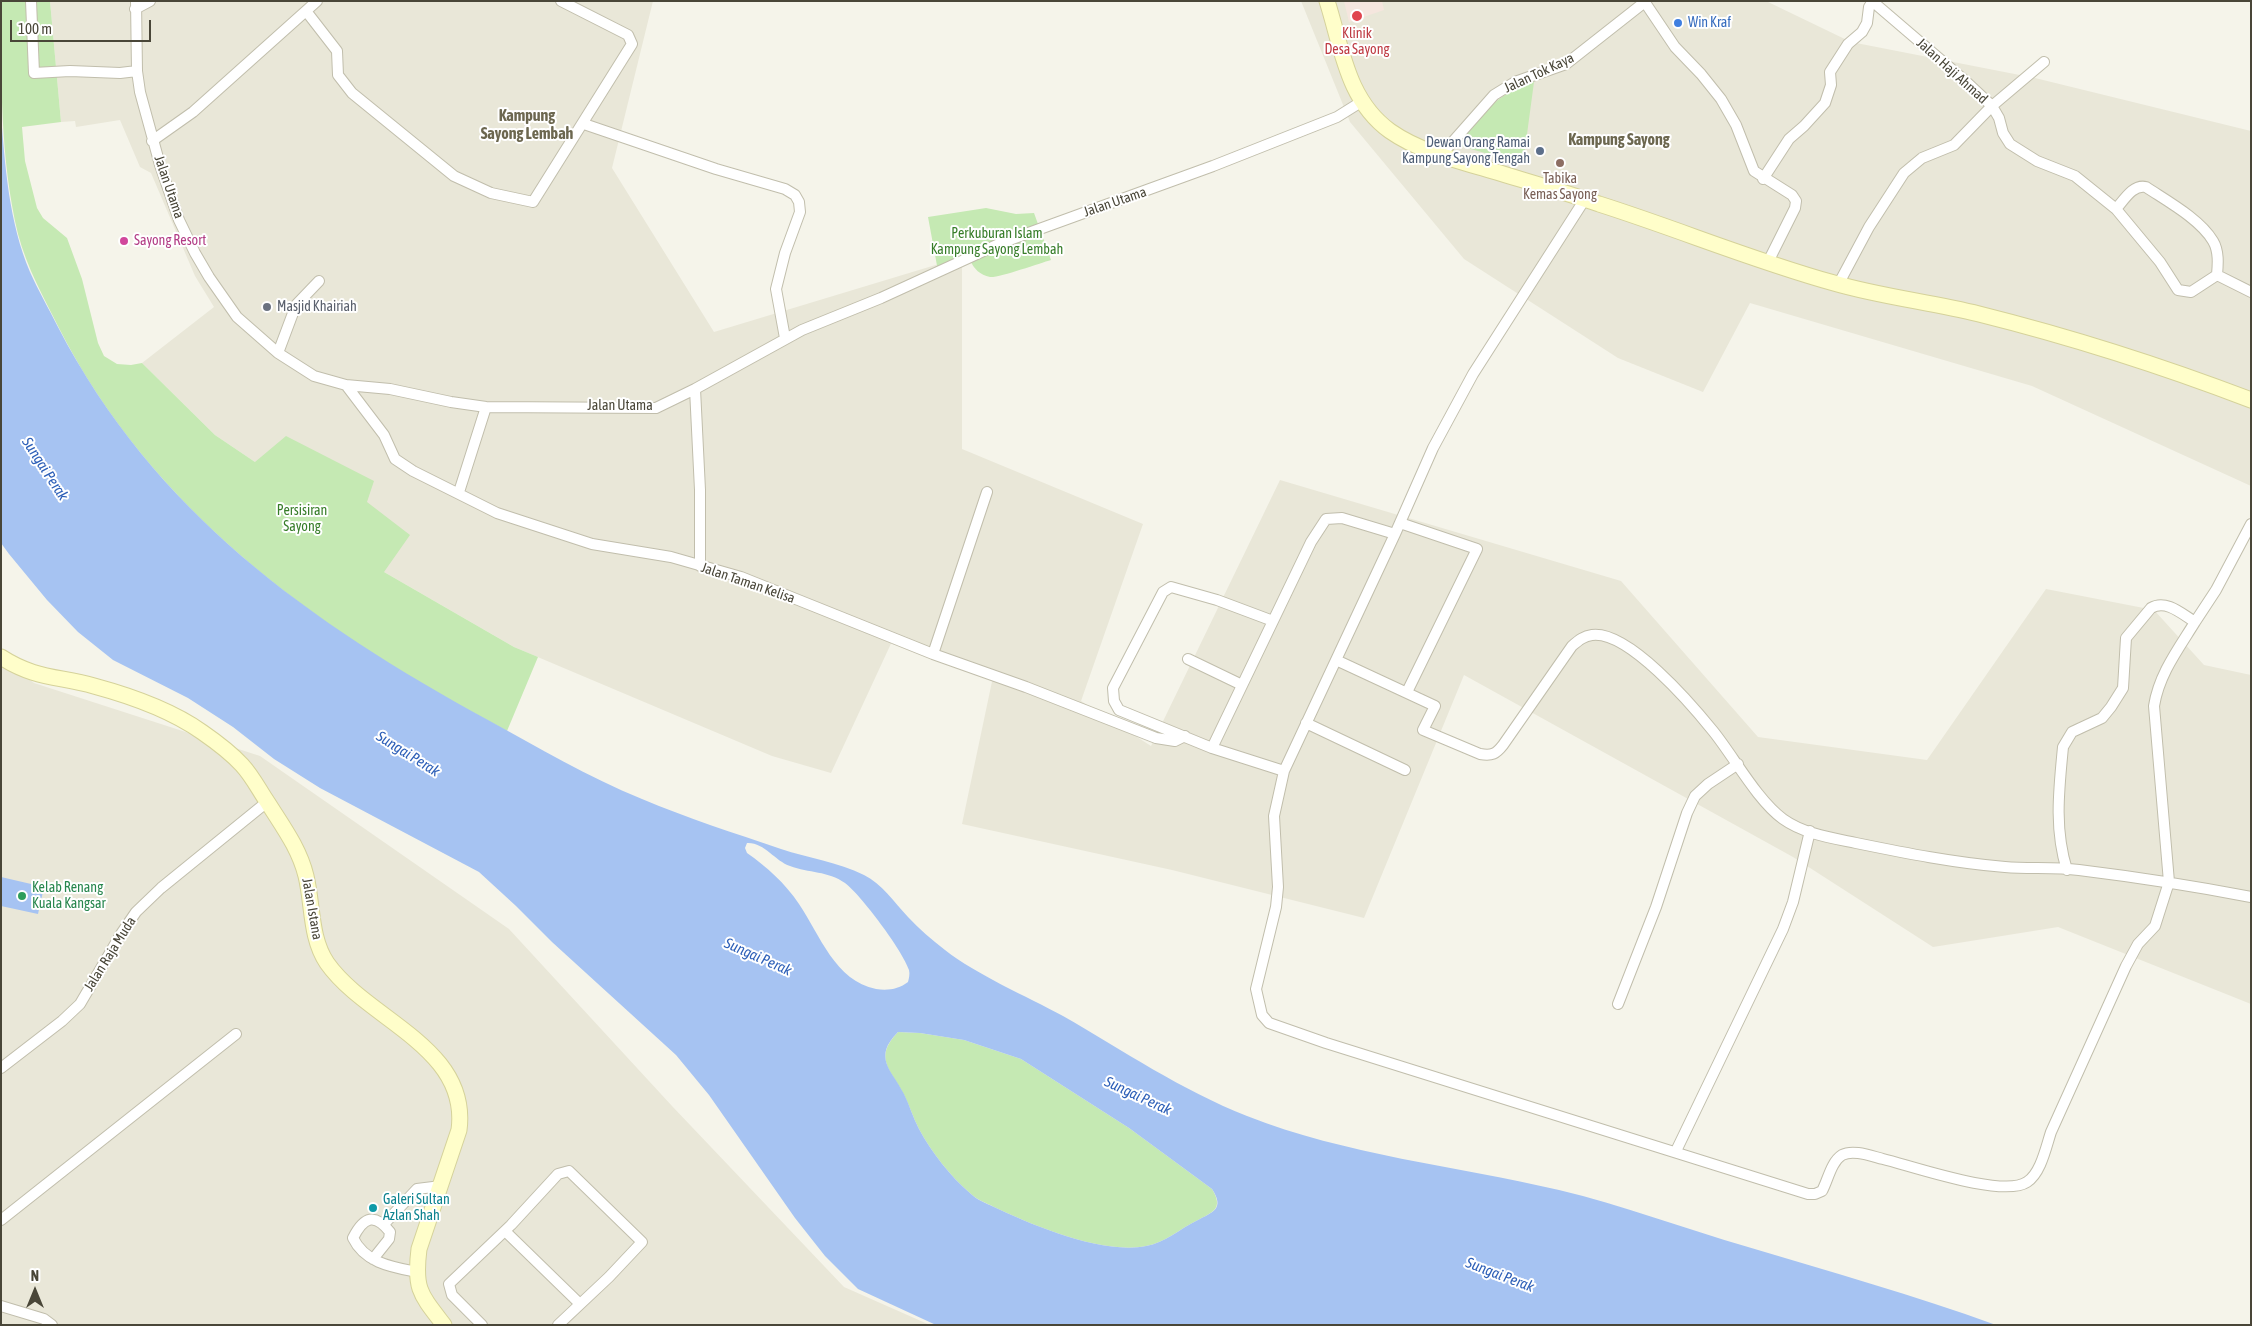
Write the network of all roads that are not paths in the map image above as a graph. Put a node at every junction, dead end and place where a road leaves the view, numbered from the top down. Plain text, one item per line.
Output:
1 (31, 1) edge
2 (150, 1) edge
3 (316, 1) edge
4 (561, 1) edge
5 (1327, 1) edge
6 (1873, 1) edge
7 (1645, 2) edge
8 (135, 5) edge
9 (306, 11) junction
10 (2044, 62) dead end
11 (136, 71) junction
12 (1361, 102) junction
13 (1992, 106) junction
14 (584, 124) junction
15 (152, 140) junction
16 (1441, 155) junction
17 (1763, 179) junction
18 (1585, 199) junction
19 (2116, 209) junction
20 (1767, 264) junction
21 (2217, 275) junction
22 (319, 281) dead end
23 (1838, 285) junction
24 (2251, 292) edge
25 (785, 338) junction
26 (278, 353) junction
27 (346, 385) junction
28 (695, 389) junction
29 (2251, 400) edge
30 (486, 407) junction
31 (458, 492) junction
32 (987, 492) dead end
33 (1400, 523) junction
34 (2251, 524) edge
35 (1395, 534) junction
36 (700, 566) junction
37 (1273, 621) junction
38 (2196, 622) junction
39 (933, 654) junction
40 (1, 657) edge
41 (1188, 659) dead end
42 (1336, 660) junction
43 (1242, 685) junction
44 (1407, 692) junction
45 (1306, 723) junction
46 (1185, 736) junction
47 (1212, 748) junction
48 (1738, 764) junction
49 (1405, 770) dead end
50 (1284, 771) junction
51 (267, 802) junction
52 (1810, 831) junction
53 (2067, 870) junction
54 (2169, 882) junction
55 (2251, 897) edge
56 (1618, 1004) dead end
57 (236, 1034) dead end
58 (1, 1068) edge
59 (1676, 1151) junction
60 (441, 1186) junction
61 (1, 1220) edge
62 (384, 1224) junction
63 (505, 1231) junction
64 (373, 1259) junction
65 (416, 1272) junction
66 (580, 1304) junction
67 (1, 1306) edge
68 (52, 1325) edge
69 (444, 1325) edge
70 (482, 1325) edge
71 (558, 1325) edge

1 - 11 street
2 - 8 street
3 - 9 street
4 - 14 street
5 - 12 main road
6 - 13 street, Jalan Haji Ahmad
6 - 17 street
7 - 16 street, Jalan Tok Kaya
7 - 17 street
8 - 11 street, Jalan Utama
9 - 14 street
9 - 15 street
10 - 13 street
11 - 15 street, Jalan Utama
12 - 16 main road
12 - 25 street, Jalan Utama
13 - 19 street, Jalan Haji Ahmad
13 - 23 street
14 - 25 street
15 - 26 street, Jalan Utama
16 - 18 main road
17 - 20 street
18 - 20 main road
18 - 33 street
19 - 21 street, Jalan Haji Ahmad
19 - 21 street
20 - 23 main road
21 - 24 street
22 - 26 street
23 - 29 main road
25 - 28 street, Jalan Utama
26 - 27 street, Jalan Utama
27 - 30 street, Jalan Utama
27 - 31 street, Jalan Taman Kelisa
28 - 30 street, Jalan Utama
28 - 36 street
30 - 31 street
31 - 36 street, Jalan Taman Kelisa
32 - 39 street
33 - 35 street
33 - 44 street
34 - 38 street
35 - 37 street
35 - 42 street
36 - 39 street, Jalan Taman Kelisa
37 - 43 street
37 - 46 street
38 - 53 street
38 - 54 street
39 - 46 street, Jalan Taman Kelisa
40 - 51 main road, Jalan Istana
41 - 43 street
42 - 44 street
42 - 45 street
43 - 47 street
44 - 48 street
45 - 49 street
45 - 50 street
46 - 47 street
47 - 50 street
48 - 52 street
48 - 56 street
50 - 59 street
51 - 58 street, Jalan Raja Muda
51 - 60 main road, Jalan Istana
52 - 53 street
52 - 59 street
53 - 54 street
54 - 55 street
54 - 59 street
57 - 61 street
60 - 62 street
60 - 65 main road, Jalan Istana
62 - 64 street
62 - 64 street
63 - 66 street
63 - 66 street
63 - 70 street
64 - 65 street
65 - 69 main road, Jalan Istana
66 - 71 street
67 - 68 street

